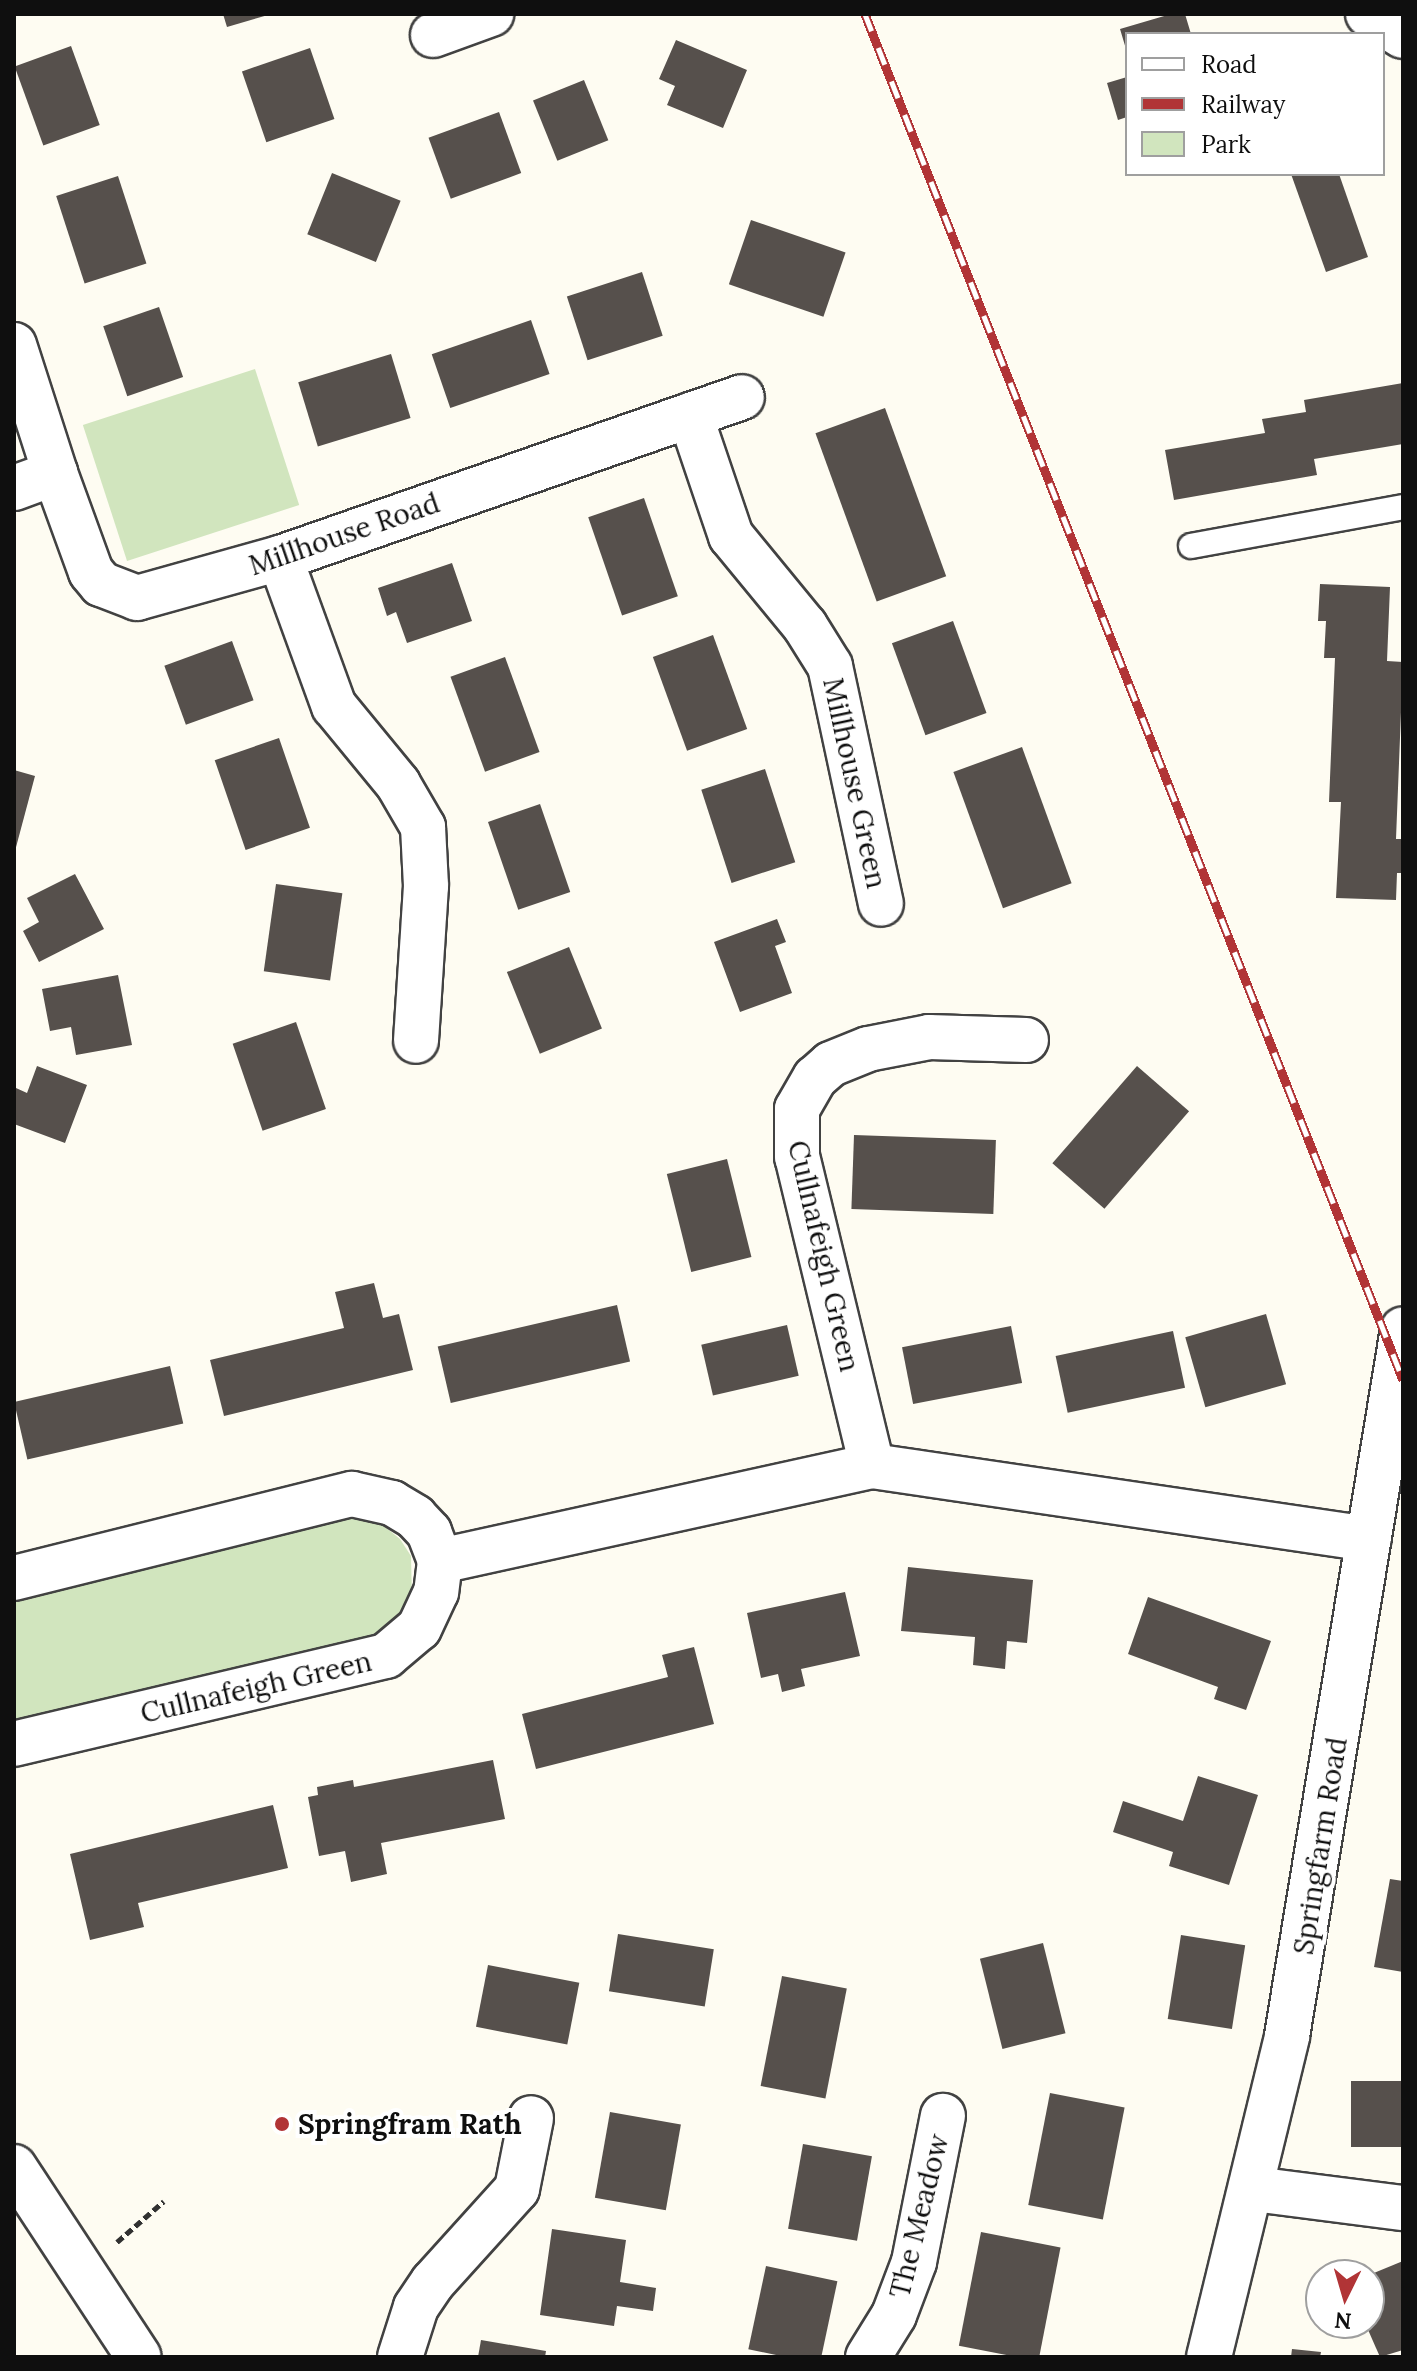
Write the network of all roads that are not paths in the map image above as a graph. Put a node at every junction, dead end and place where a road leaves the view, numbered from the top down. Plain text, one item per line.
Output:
1 (491, 14) edge
2 (1368, 14) edge
3 (433, 35) dead end
4 (1403, 36) edge
5 (14, 345) edge
6 (742, 397) dead end
7 (690, 415) junction
8 (55, 473) junction
9 (14, 488) edge
10 (1403, 507) edge
11 (1191, 546) dead end
12 (280, 558) junction
13 (881, 904) dead end
14 (1026, 1040) dead end
15 (416, 1041) dead end
16 (1403, 1329) edge
17 (872, 1466) junction
18 (1369, 1539) junction
19 (440, 1561) junction
20 (14, 1578) edge
21 (14, 1744) edge
22 (943, 2116) dead end
23 (531, 2118) dead end
24 (14, 2167) edge
25 (1254, 2189) junction
26 (1403, 2208) edge
27 (139, 2357) edge
28 (400, 2357) edge
29 (868, 2357) edge
30 (1209, 2357) edge

1 - 3 street
2 - 4 street
5 - 8 street
6 - 7 street, Millhouse Road
7 - 12 street, Millhouse Road
7 - 13 street, Millhouse Green
8 - 9 street
8 - 12 street, Millhouse Road
10 - 11 lane
12 - 15 street
14 - 17 street, Cullnafeigh Green
16 - 18 street, Springfarm Road
17 - 18 street
17 - 19 street
18 - 25 street, Springfarm Road
19 - 20 street
19 - 21 street, Cullnafeigh Green
22 - 29 street, The Meadow
23 - 28 street
24 - 27 street
25 - 26 street
25 - 30 street, Springfarm Road

